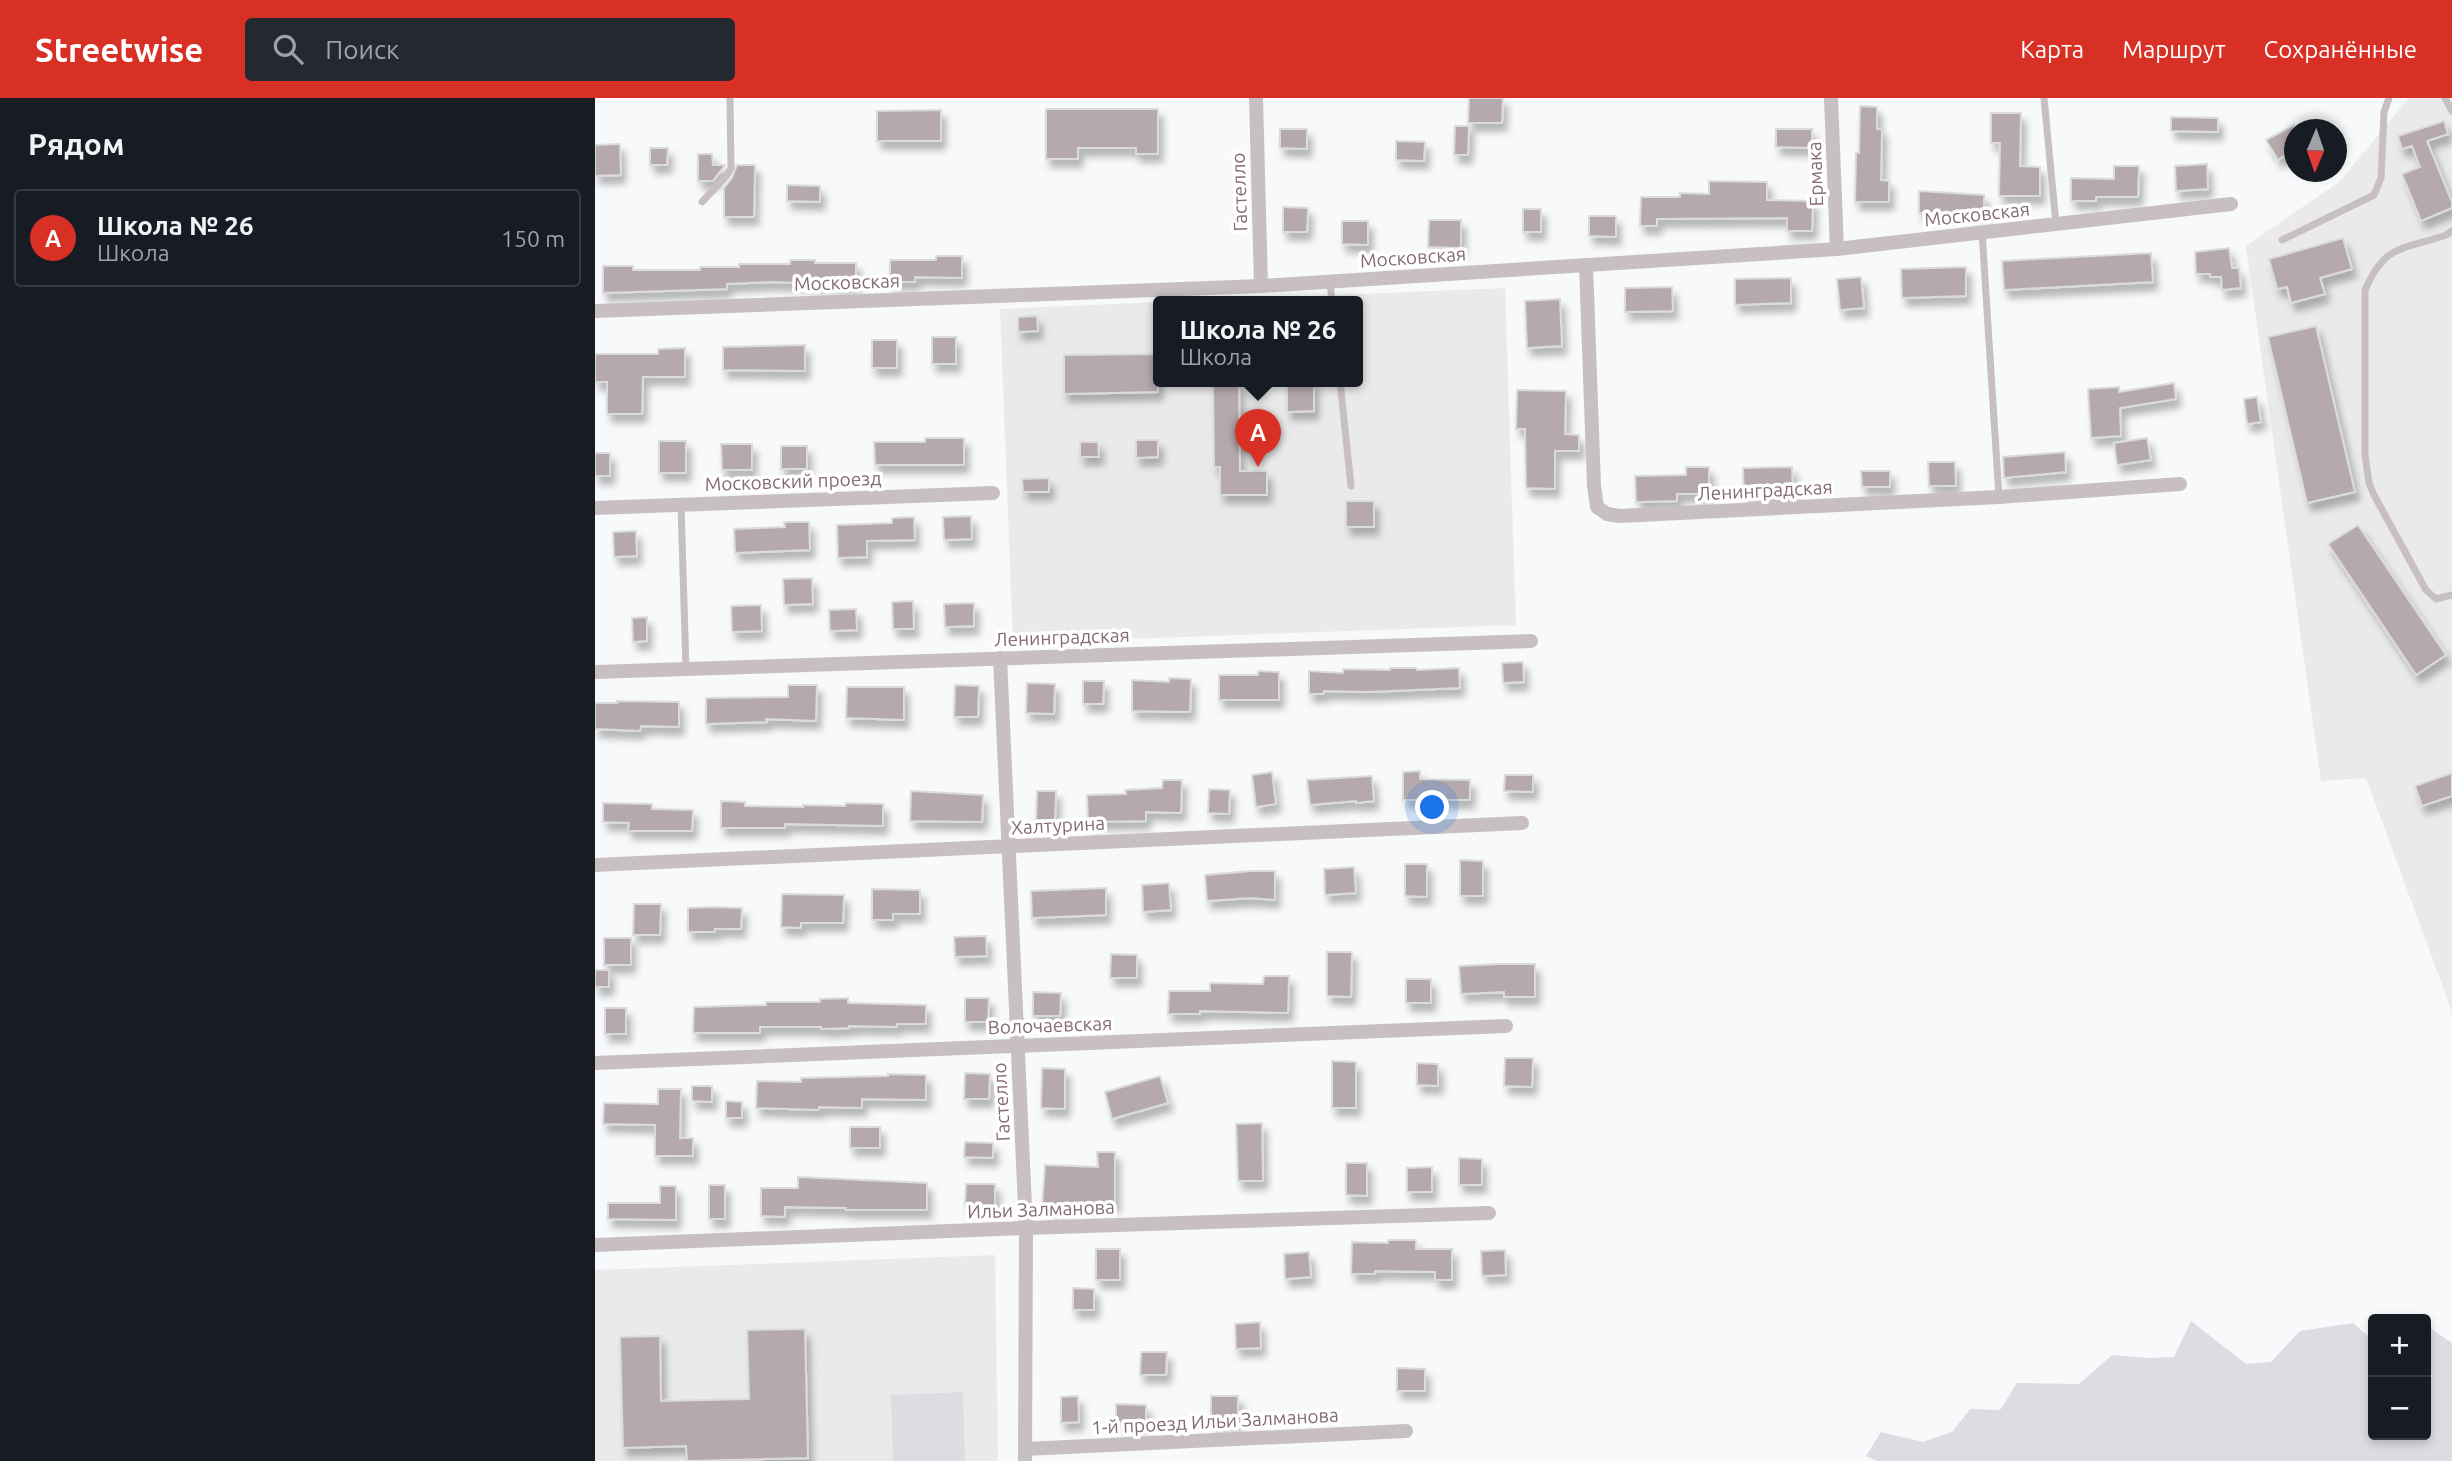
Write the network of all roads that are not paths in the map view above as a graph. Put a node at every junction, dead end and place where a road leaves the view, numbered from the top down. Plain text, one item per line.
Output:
1 (730, 98) edge
2 (1256, 98) edge
3 (1831, 98) edge
4 (2044, 98) edge
5 (2389, 98) edge
6 (2445, 98) edge
7 (2452, 111) edge
8 (702, 202) dead end
9 (2231, 204) dead end
10 (2056, 224) junction
11 (2452, 231) edge
12 (1982, 232) junction
13 (2283, 240) dead end
14 (1837, 249) junction
15 (1586, 265) junction
16 (1330, 281) junction
17 (1261, 286) junction
18 (1332, 296) edge
19 (595, 311) edge
20 (1341, 387) edge
21 (2180, 484) dead end
22 (1351, 486) dead end
23 (993, 493) dead end
24 (2000, 497) junction
25 (681, 504) junction
26 (595, 508) edge
27 (2452, 595) edge
28 (1531, 641) dead end
29 (1000, 658) junction
30 (686, 669) junction
31 (595, 672) edge
32 (1523, 823) dead end
33 (1009, 846) junction
34 (595, 865) edge
35 (1506, 1026) dead end
36 (1018, 1046) junction
37 (595, 1063) edge
38 (1489, 1213) dead end
39 (1026, 1228) junction
40 (595, 1245) edge
41 (1406, 1431) dead end
42 (1025, 1455) edge

1 - 8 lane
2 - 17 street, Гастелло
3 - 14 street, Ермака
4 - 10 lane
5 - 13 lane
6 - 7 lane
9 - 10 street, Московская
10 - 12 street, Московская
11 - 27 lane
12 - 14 street, Московская
12 - 24 lane
14 - 15 street, Московская
15 - 16 street, Московская
15 - 24 street, Ленинградская
16 - 17 street, Московская
16 - 18 lane
17 - 19 street, Московская
20 - 22 lane
21 - 24 street, Ленинградская
23 - 25 street, Московский проезд
25 - 26 street, Московский проезд
25 - 30 lane
28 - 29 street, Ленинградская
29 - 30 street, Ленинградская
29 - 33 street, Гастелло
30 - 31 street, Ленинградская
32 - 33 street, Халтурина
33 - 34 street, Халтурина
33 - 36 street, Гастелло
35 - 36 street, Волочаевская
36 - 37 street, Волочаевская
36 - 39 street, Гастелло
38 - 39 street, Ильи Залманова
39 - 40 street, Ильи Залманова
39 - 42 street, Гастелло
41 - 42 street, 1-й проезд Ильи Залманова

